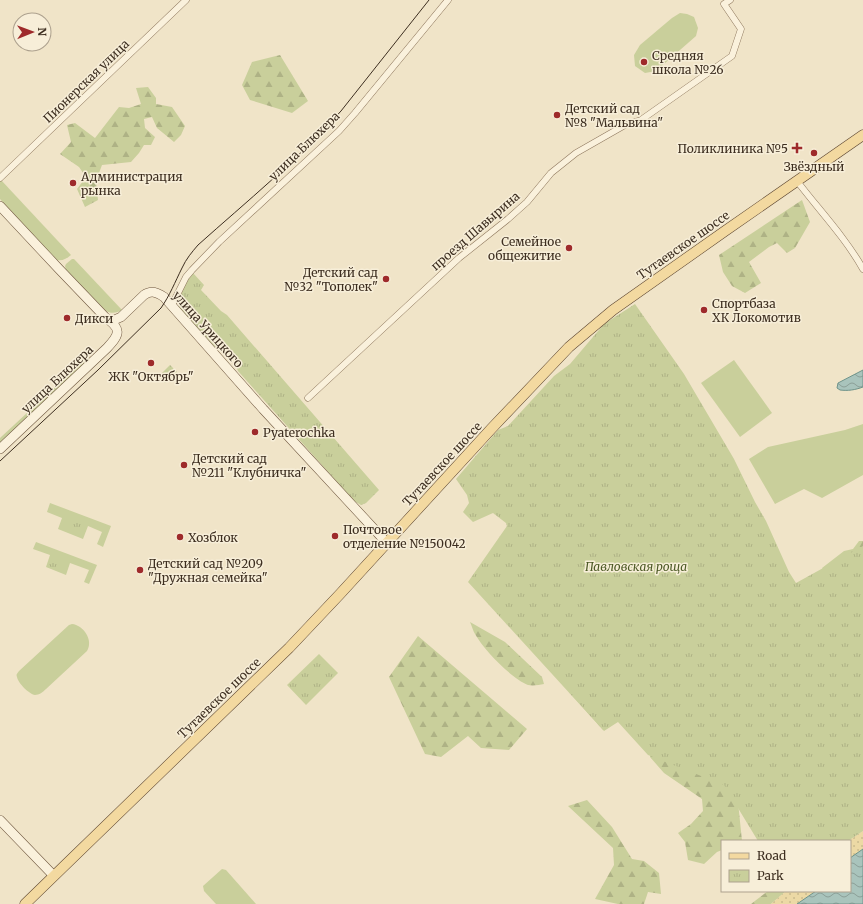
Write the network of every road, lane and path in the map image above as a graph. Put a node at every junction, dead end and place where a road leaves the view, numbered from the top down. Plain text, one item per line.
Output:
1 (186, 0) edge
2 (448, 0) edge
3 (730, 0) edge
4 (863, 135) edge
5 (0, 178) edge
6 (797, 181) junction
7 (0, 206) edge
8 (863, 269) edge
9 (172, 305) junction
10 (112, 321) junction
11 (308, 398) dead end
12 (0, 449) edge
13 (386, 543) junction
14 (0, 820) edge
15 (54, 876) junction
16 (25, 904) edge

1 - 5 street, Пионерская улица
2 - 9 street, улица Блюхера
3 - 11 street, проезд Шавырина
4 - 6 main road, Тутаевское шоссе
6 - 8 street
6 - 13 main road, Тутаевское шоссе
7 - 10 street
9 - 10 street, улица Урицкого
9 - 13 street, улица Урицкого
10 - 12 street, улица Блюхера
13 - 15 main road, Тутаевское шоссе
14 - 15 street
15 - 16 main road, Тутаевское шоссе

